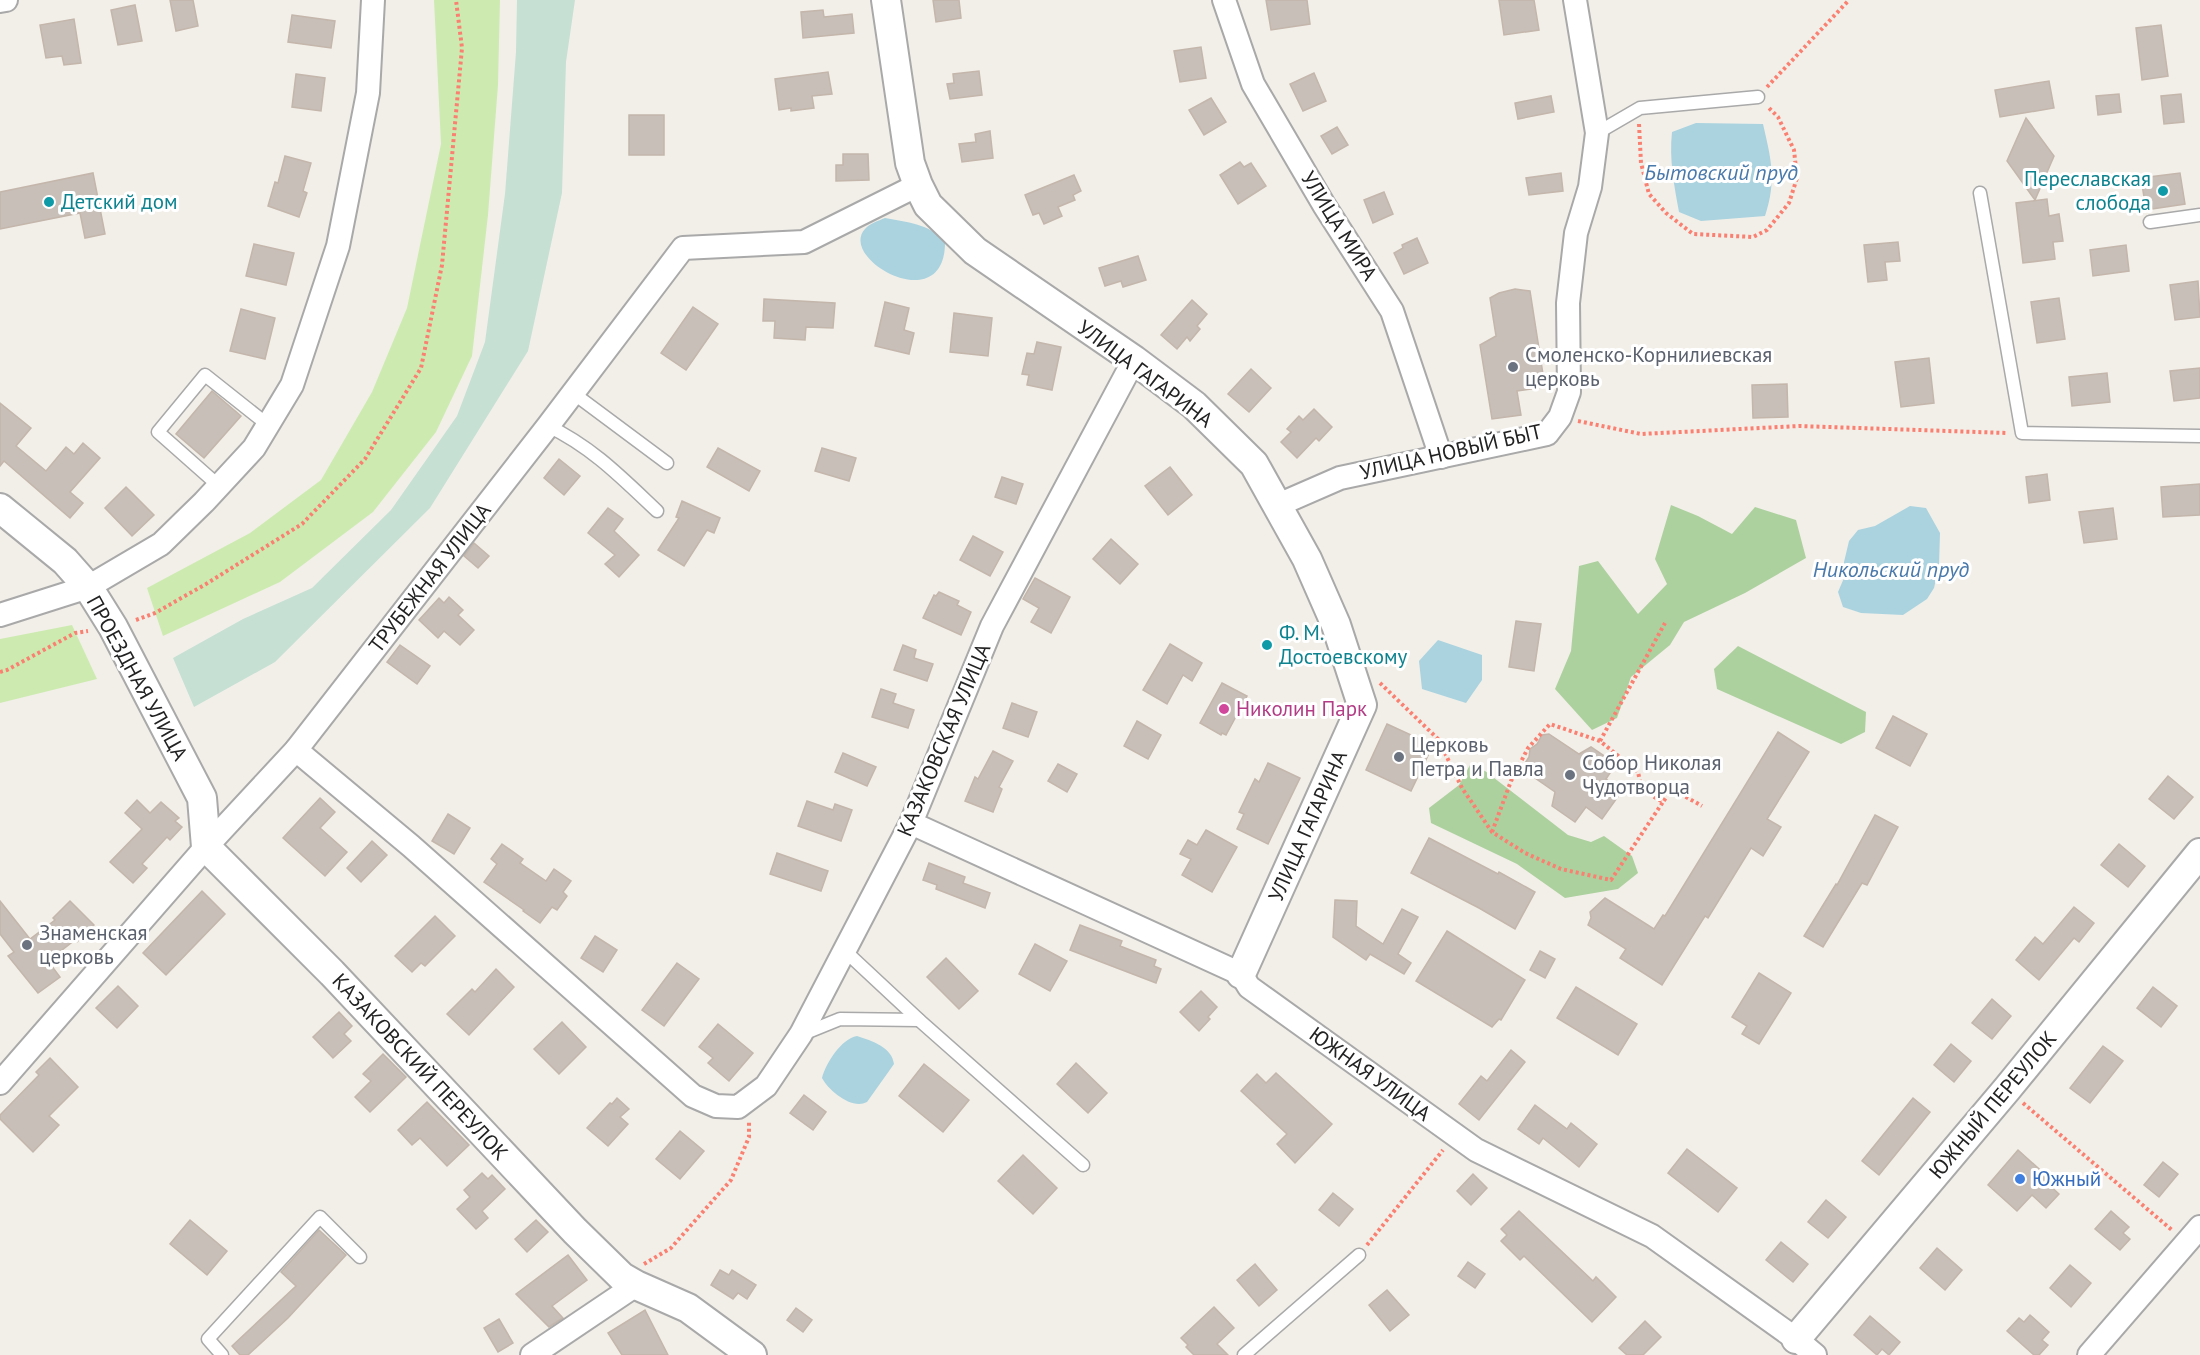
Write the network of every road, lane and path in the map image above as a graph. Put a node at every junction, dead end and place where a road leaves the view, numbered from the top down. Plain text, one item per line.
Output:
1 (6, 0) edge
2 (373, 0) edge
3 (456, 0) edge
4 (886, 0) edge
5 (1224, 0) edge
6 (1575, 0) edge
7 (1850, 0) edge
8 (0, 1) edge
9 (1758, 97) junction
10 (1640, 108) junction
11 (1597, 133) junction
12 (918, 185) junction
13 (1980, 193) dead end
14 (2200, 215) edge
15 (2150, 222) dead end
16 (1134, 360) junction
17 (573, 393) junction
18 (1560, 417) junction
19 (268, 424) junction
20 (548, 426) junction
21 (2022, 433) junction
22 (2200, 436) edge
23 (1441, 457) junction
24 (667, 463) dead end
25 (219, 486) junction
26 (1278, 505) junction
27 (0, 508) edge
28 (657, 511) dead end
29 (88, 587) junction
30 (0, 615) edge
31 (1665, 624) dead end
32 (113, 627) junction
33 (0, 672) edge
34 (1353, 676) junction
35 (1600, 741) junction
36 (296, 750) junction
37 (202, 798) junction
38 (1663, 802) junction
39 (244, 804) junction
40 (1702, 806) dead end
41 (910, 823) junction
42 (1492, 832) junction
43 (206, 847) junction
44 (2199, 858) edge
45 (844, 950) junction
46 (1241, 974) junction
47 (919, 1020) junction
48 (801, 1034) junction
49 (0, 1083) edge
50 (2007, 1089) junction
51 (738, 1107) junction
52 (1455, 1135) junction
53 (1083, 1165) dead end
54 (2193, 1235) edge
55 (1359, 1255) joint
56 (360, 1257) dead end
57 (629, 1281) junction
58 (1798, 1350) edge
59 (222, 1355) edge
60 (532, 1355) edge
61 (752, 1355) edge
62 (1244, 1355) edge
63 (2089, 1355) edge

1 - 8 street
2 - 19 street
3 - 32 path
4 - 12 street, УЛИЦА ГАГАРИНА
5 - 23 street, УЛИЦА МИРА
6 - 11 street, УЛИЦА НОВЫЙ БЫТ
7 - 9 path
9 - 10 lane
9 - 10 path
10 - 11 lane
11 - 18 street, УЛИЦА НОВЫЙ БЫТ
12 - 16 street, УЛИЦА ГАГАРИНА
12 - 17 street, ТРУБЕЖНАЯ УЛИЦА
13 - 21 lane
14 - 15 lane
16 - 26 street, УЛИЦА ГАГАРИНА
16 - 41 street, КАЗАКОВСКАЯ УЛИЦА
17 - 20 street, ТРУБЕЖНАЯ УЛИЦА
17 - 24 lane
18 - 21 path
18 - 23 street, УЛИЦА НОВЫЙ БЫТ
19 - 25 street
19 - 25 lane
20 - 28 lane
20 - 36 street, ТРУБЕЖНАЯ УЛИЦА
21 - 22 lane
23 - 26 street, УЛИЦА НОВЫЙ БЫТ
25 - 29 street
26 - 34 street, УЛИЦА ГАГАРИНА
27 - 29 street, ПРОЕЗДНАЯ УЛИЦА
29 - 30 street
29 - 32 street, ПРОЕЗДНАЯ УЛИЦА
31 - 35 path
32 - 33 path
32 - 37 street, ПРОЕЗДНАЯ УЛИЦА
34 - 42 path
34 - 46 street, УЛИЦА ГАГАРИНА
35 - 38 path
35 - 42 path
36 - 39 street, ТРУБЕЖНАЯ УЛИЦА
36 - 51 street
37 - 39 street
37 - 43 street, ПРОЕЗДНАЯ УЛИЦА
38 - 40 path
38 - 42 path
39 - 43 street, ТРУБЕЖНАЯ УЛИЦА
41 - 45 street, КАЗАКОВСКАЯ УЛИЦА
41 - 46 street, ЮЖНАЯ УЛИЦА
43 - 49 street, ТРУБЕЖНАЯ УЛИЦА
43 - 57 street, КАЗАКОВСКИЙ ПЕРЕУЛОК
44 - 50 street, ЮЖНЫЙ ПЕРЕУЛОК
45 - 47 lane
45 - 48 street, КАЗАКОВСКАЯ УЛИЦА
46 - 52 street, ЮЖНАЯ УЛИЦА
47 - 48 lane
47 - 53 lane
48 - 51 street, КАЗАКОВСКАЯ УЛИЦА
50 - 54 path
50 - 58 street, ЮЖНЫЙ ПЕРЕУЛОК
51 - 57 path
52 - 55 path
52 - 58 street, ЮЖНАЯ УЛИЦА
54 - 63 street
55 - 62 lane
56 - 59 lane
57 - 60 street
57 - 61 street

